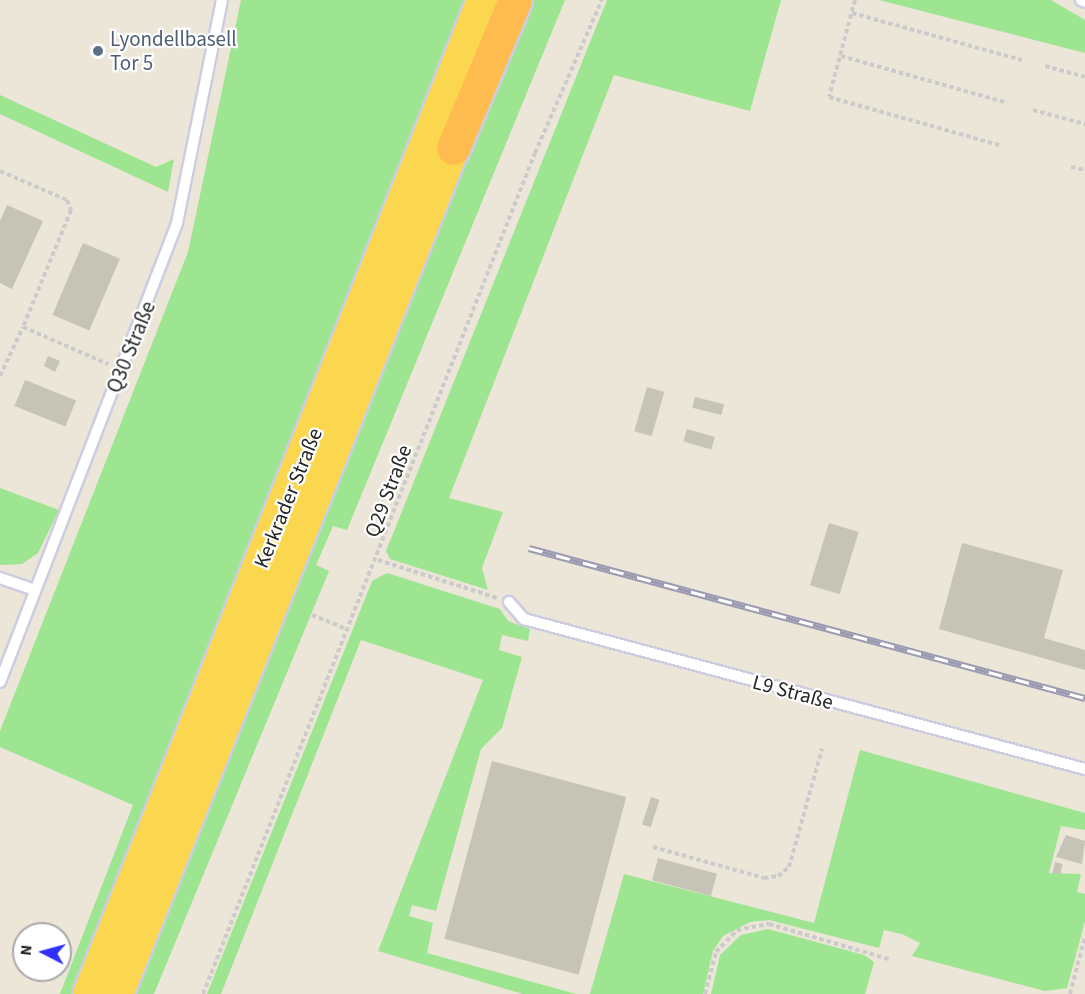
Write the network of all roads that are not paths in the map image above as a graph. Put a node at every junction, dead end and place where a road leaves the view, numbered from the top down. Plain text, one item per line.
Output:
1 (222, 0) edge
2 (483, 0) edge
3 (507, 0) edge
4 (516, 0) edge
5 (453, 148) junction
6 (3, 582) edge
7 (35, 590) junction
8 (509, 602) road end
9 (0, 682) edge
10 (1085, 769) edge
11 (89, 994) edge
12 (116, 994) edge

1 - 7 lane, Q30 Straße
2 - 11 highway, Kerkrader Straße
3 - 5 highway, Kerkrader Straße
4 - 5 highway
5 - 12 highway, Kerkrader Straße
6 - 7 lane
7 - 9 lane, Q30 Straße
8 - 10 lane, L9 Straße

